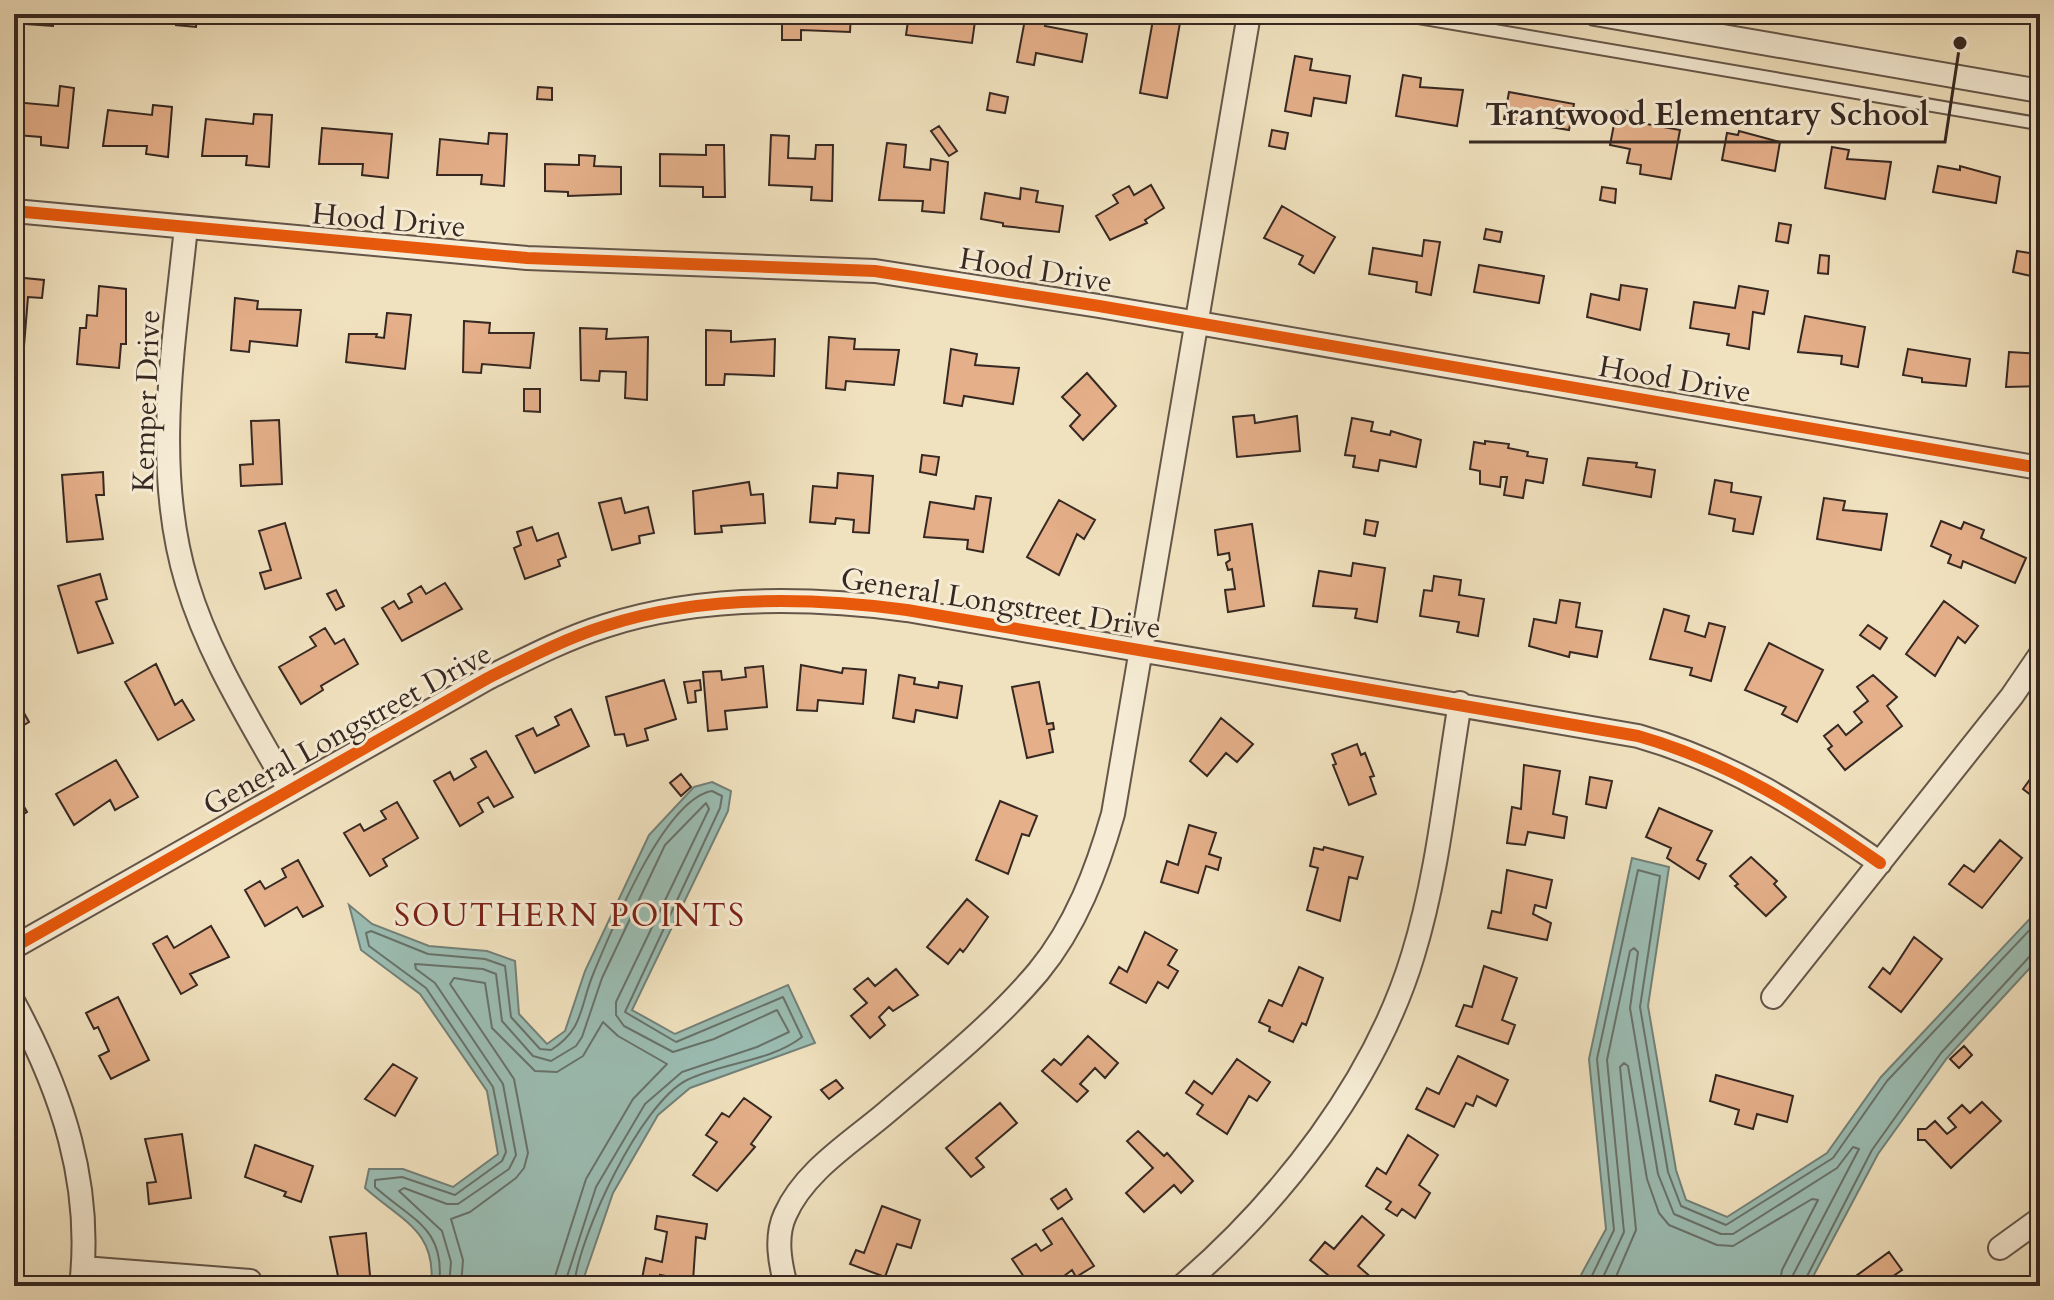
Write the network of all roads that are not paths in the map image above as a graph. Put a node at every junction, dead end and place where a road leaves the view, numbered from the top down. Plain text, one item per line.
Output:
1 (1249, 14) edge
2 (1398, 14) edge
3 (1595, 14) edge
4 (2040, 91) edge
5 (2040, 124) edge
6 (14, 211) edge
7 (186, 227) junction
8 (1198, 325) junction
9 (2040, 468) edge
10 (1141, 651) junction
11 (2040, 655) edge
12 (1460, 703) junction
13 (289, 790) junction
14 (1880, 863) junction
15 (14, 947) edge
16 (1773, 997) dead end
17 (14, 1003) edge
18 (2040, 1219) edge
19 (2000, 1248) dead end
20 (82, 1277) edge
21 (250, 1281) dead end
22 (786, 1286) edge
23 (1182, 1286) edge

1 - 8 street
2 - 5 lane
3 - 4 street
6 - 7 street, Hood Drive
7 - 8 street, Hood Drive
7 - 13 street, Kemper Drive
8 - 9 street, Hood Drive
8 - 10 street
10 - 12 street, General Longstreet Drive
10 - 13 street, General Longstreet Drive
10 - 22 street
11 - 14 street
12 - 14 street, General Longstreet Drive
12 - 23 street
13 - 15 street, General Longstreet Drive
14 - 16 street
17 - 20 street
18 - 19 street
20 - 21 street

